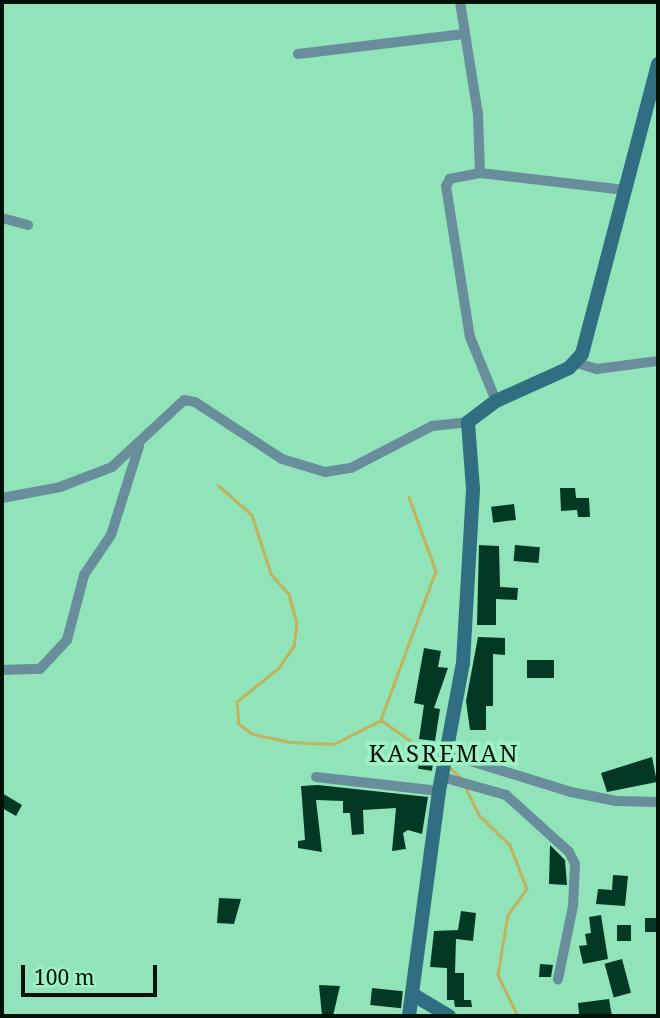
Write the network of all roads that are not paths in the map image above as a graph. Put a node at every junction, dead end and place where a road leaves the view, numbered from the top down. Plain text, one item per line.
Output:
1 (460, 2) edge
2 (464, 34) junction
3 (298, 54) dead end
4 (658, 64) edge
5 (480, 173) junction
6 (625, 190) junction
7 (2, 218) edge
8 (27, 225) dead end
9 (658, 360) edge
10 (577, 363) junction
11 (496, 401) junction
12 (468, 422) junction
13 (139, 446) junction
14 (2, 498) edge
15 (2, 670) edge
16 (444, 771) junction
17 (316, 777) dead end
18 (658, 802) edge
19 (558, 979) dead end
20 (412, 993) junction
21 (409, 1016) edge
22 (449, 1016) edge

1 - 2 street
2 - 3 street
2 - 5 street
4 - 6 street
5 - 6 street
5 - 11 street
6 - 10 street
7 - 8 street
9 - 10 street
10 - 11 street
11 - 12 street
12 - 13 street
12 - 16 street
13 - 14 street
13 - 15 street
16 - 17 street
16 - 18 street
16 - 19 street
16 - 20 street
20 - 21 street
20 - 22 street

